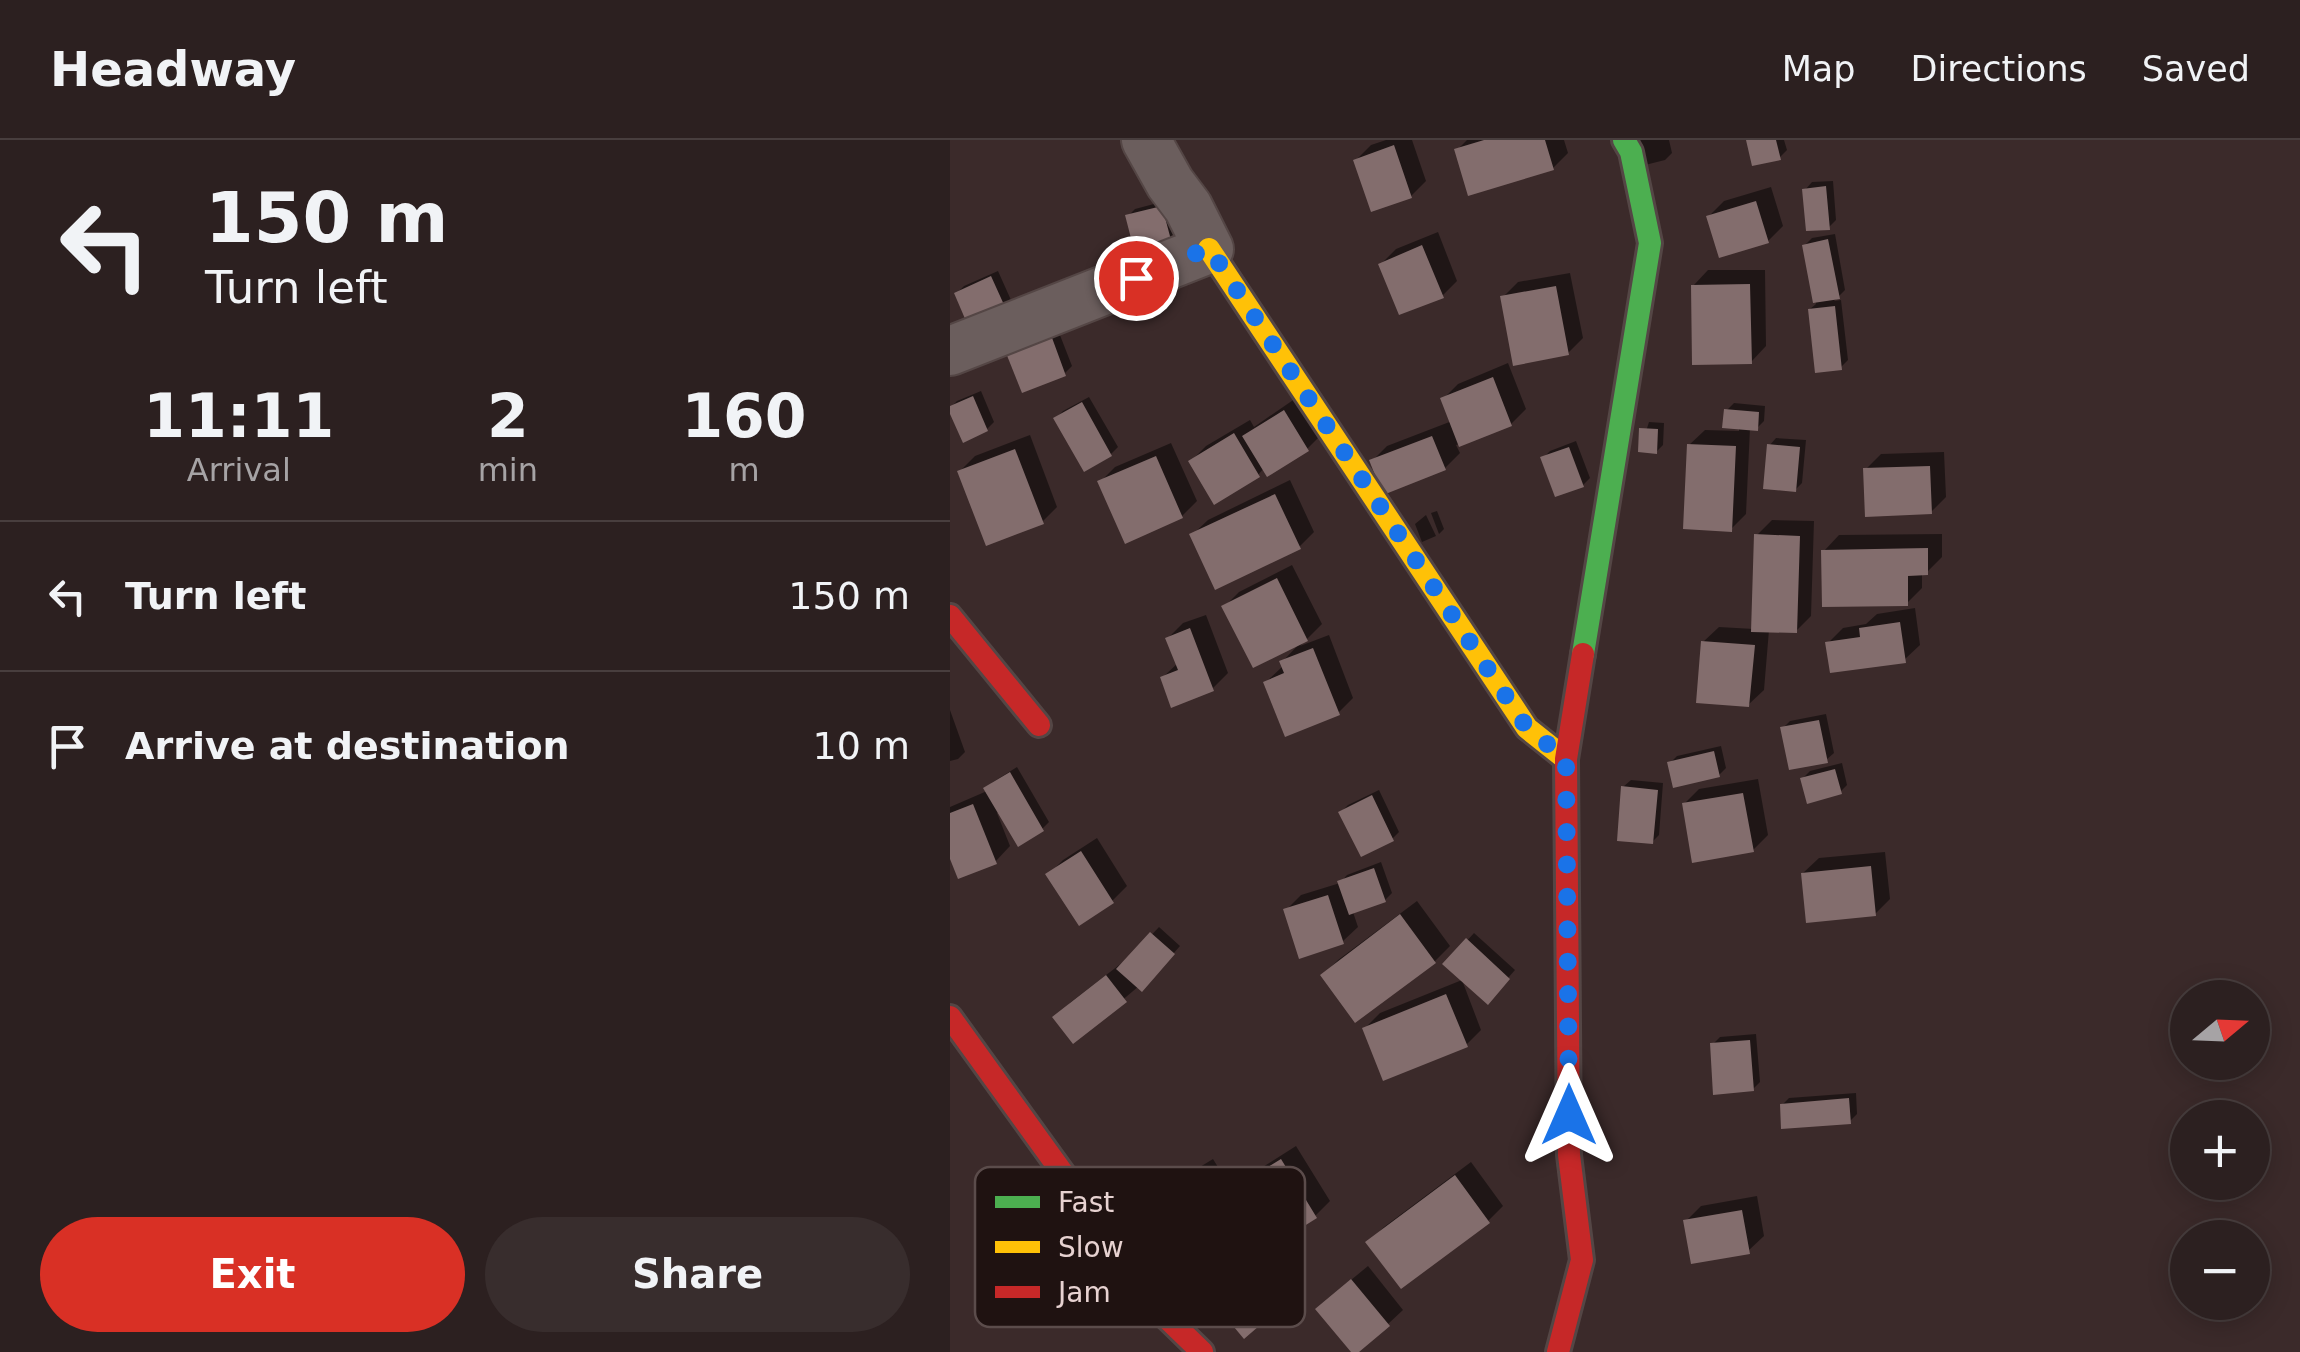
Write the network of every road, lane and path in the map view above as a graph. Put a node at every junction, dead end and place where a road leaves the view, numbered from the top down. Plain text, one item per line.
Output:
1 (1146, 140) edge
2 (1624, 140) edge
3 (1209, 248) junction
4 (950, 351) edge
5 (950, 616) edge
6 (1039, 725) dead end
7 (1566, 759) junction
8 (950, 1017) edge
9 (1058, 1167) edge
10 (1175, 1327) edge
11 (1202, 1352) edge
12 (1558, 1352) edge

1 - 3 street
2 - 7 street
3 - 4 street
3 - 7 street
5 - 6 street
7 - 12 street
8 - 9 street
10 - 11 street

